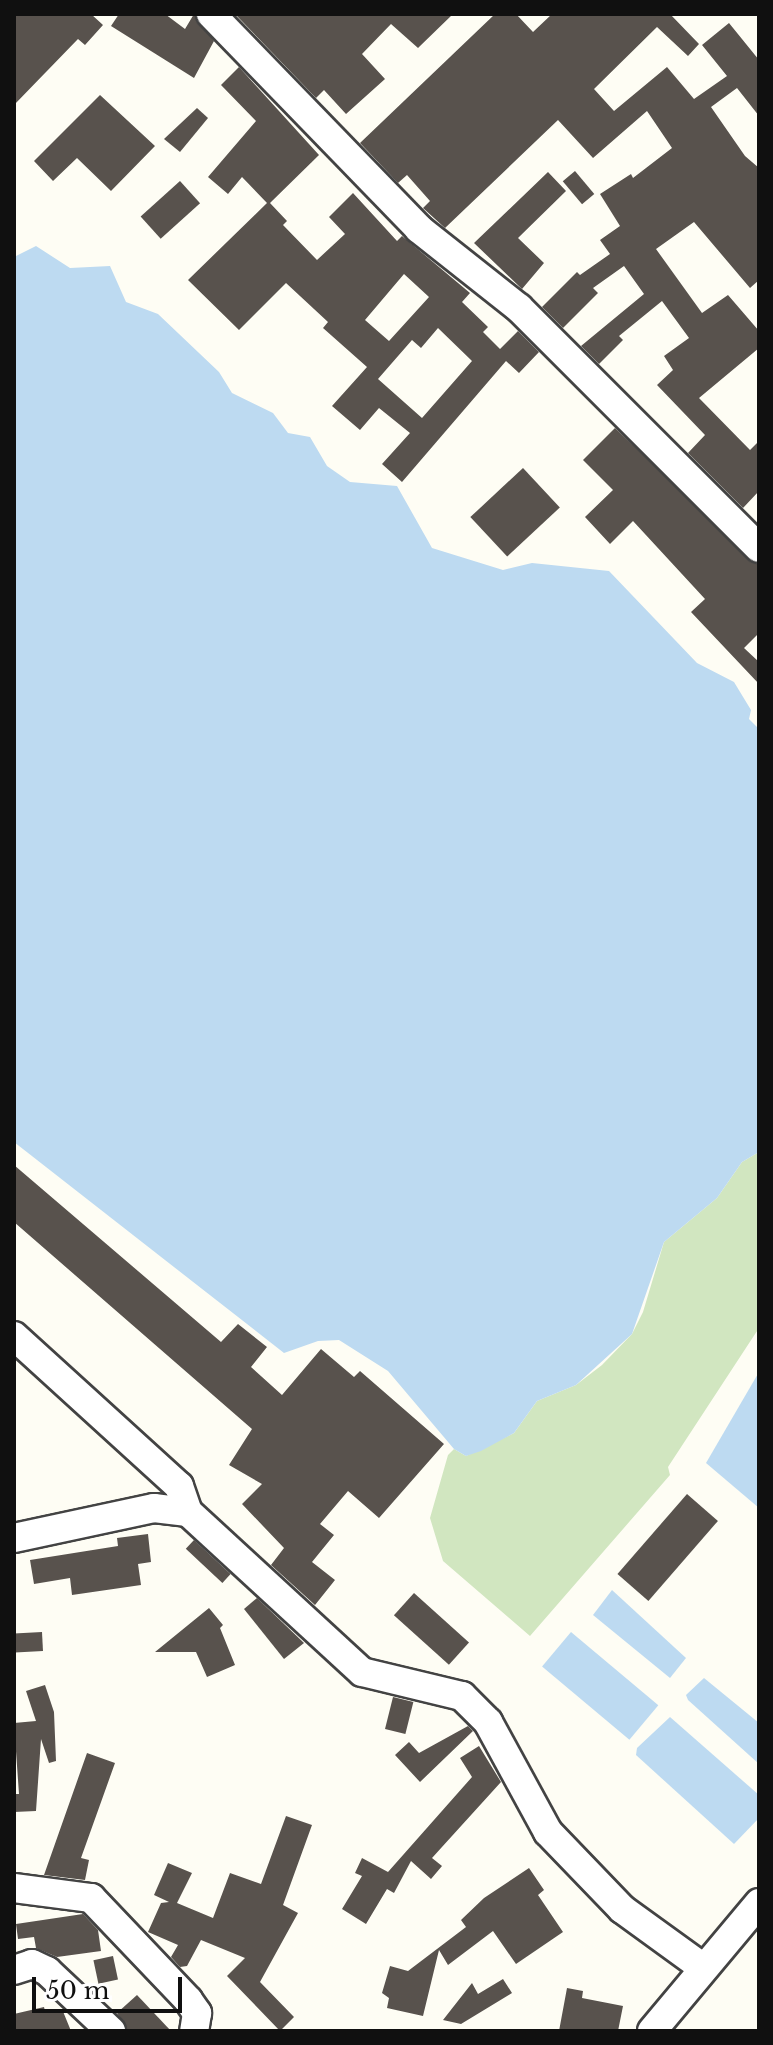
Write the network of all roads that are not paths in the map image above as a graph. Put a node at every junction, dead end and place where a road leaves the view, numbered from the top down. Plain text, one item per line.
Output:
1 (211, 14) edge
2 (759, 548) edge
3 (14, 1336) edge
4 (188, 1512) junction
5 (14, 1538) edge
6 (14, 1888) edge
7 (759, 1903) edge
8 (702, 1967) junction
9 (14, 1970) edge
10 (111, 2031) edge
11 (194, 2031) edge
12 (652, 2031) edge

1 - 2 street
3 - 4 street
4 - 5 street
4 - 8 street
6 - 11 street
7 - 8 street
8 - 12 street
9 - 10 street

